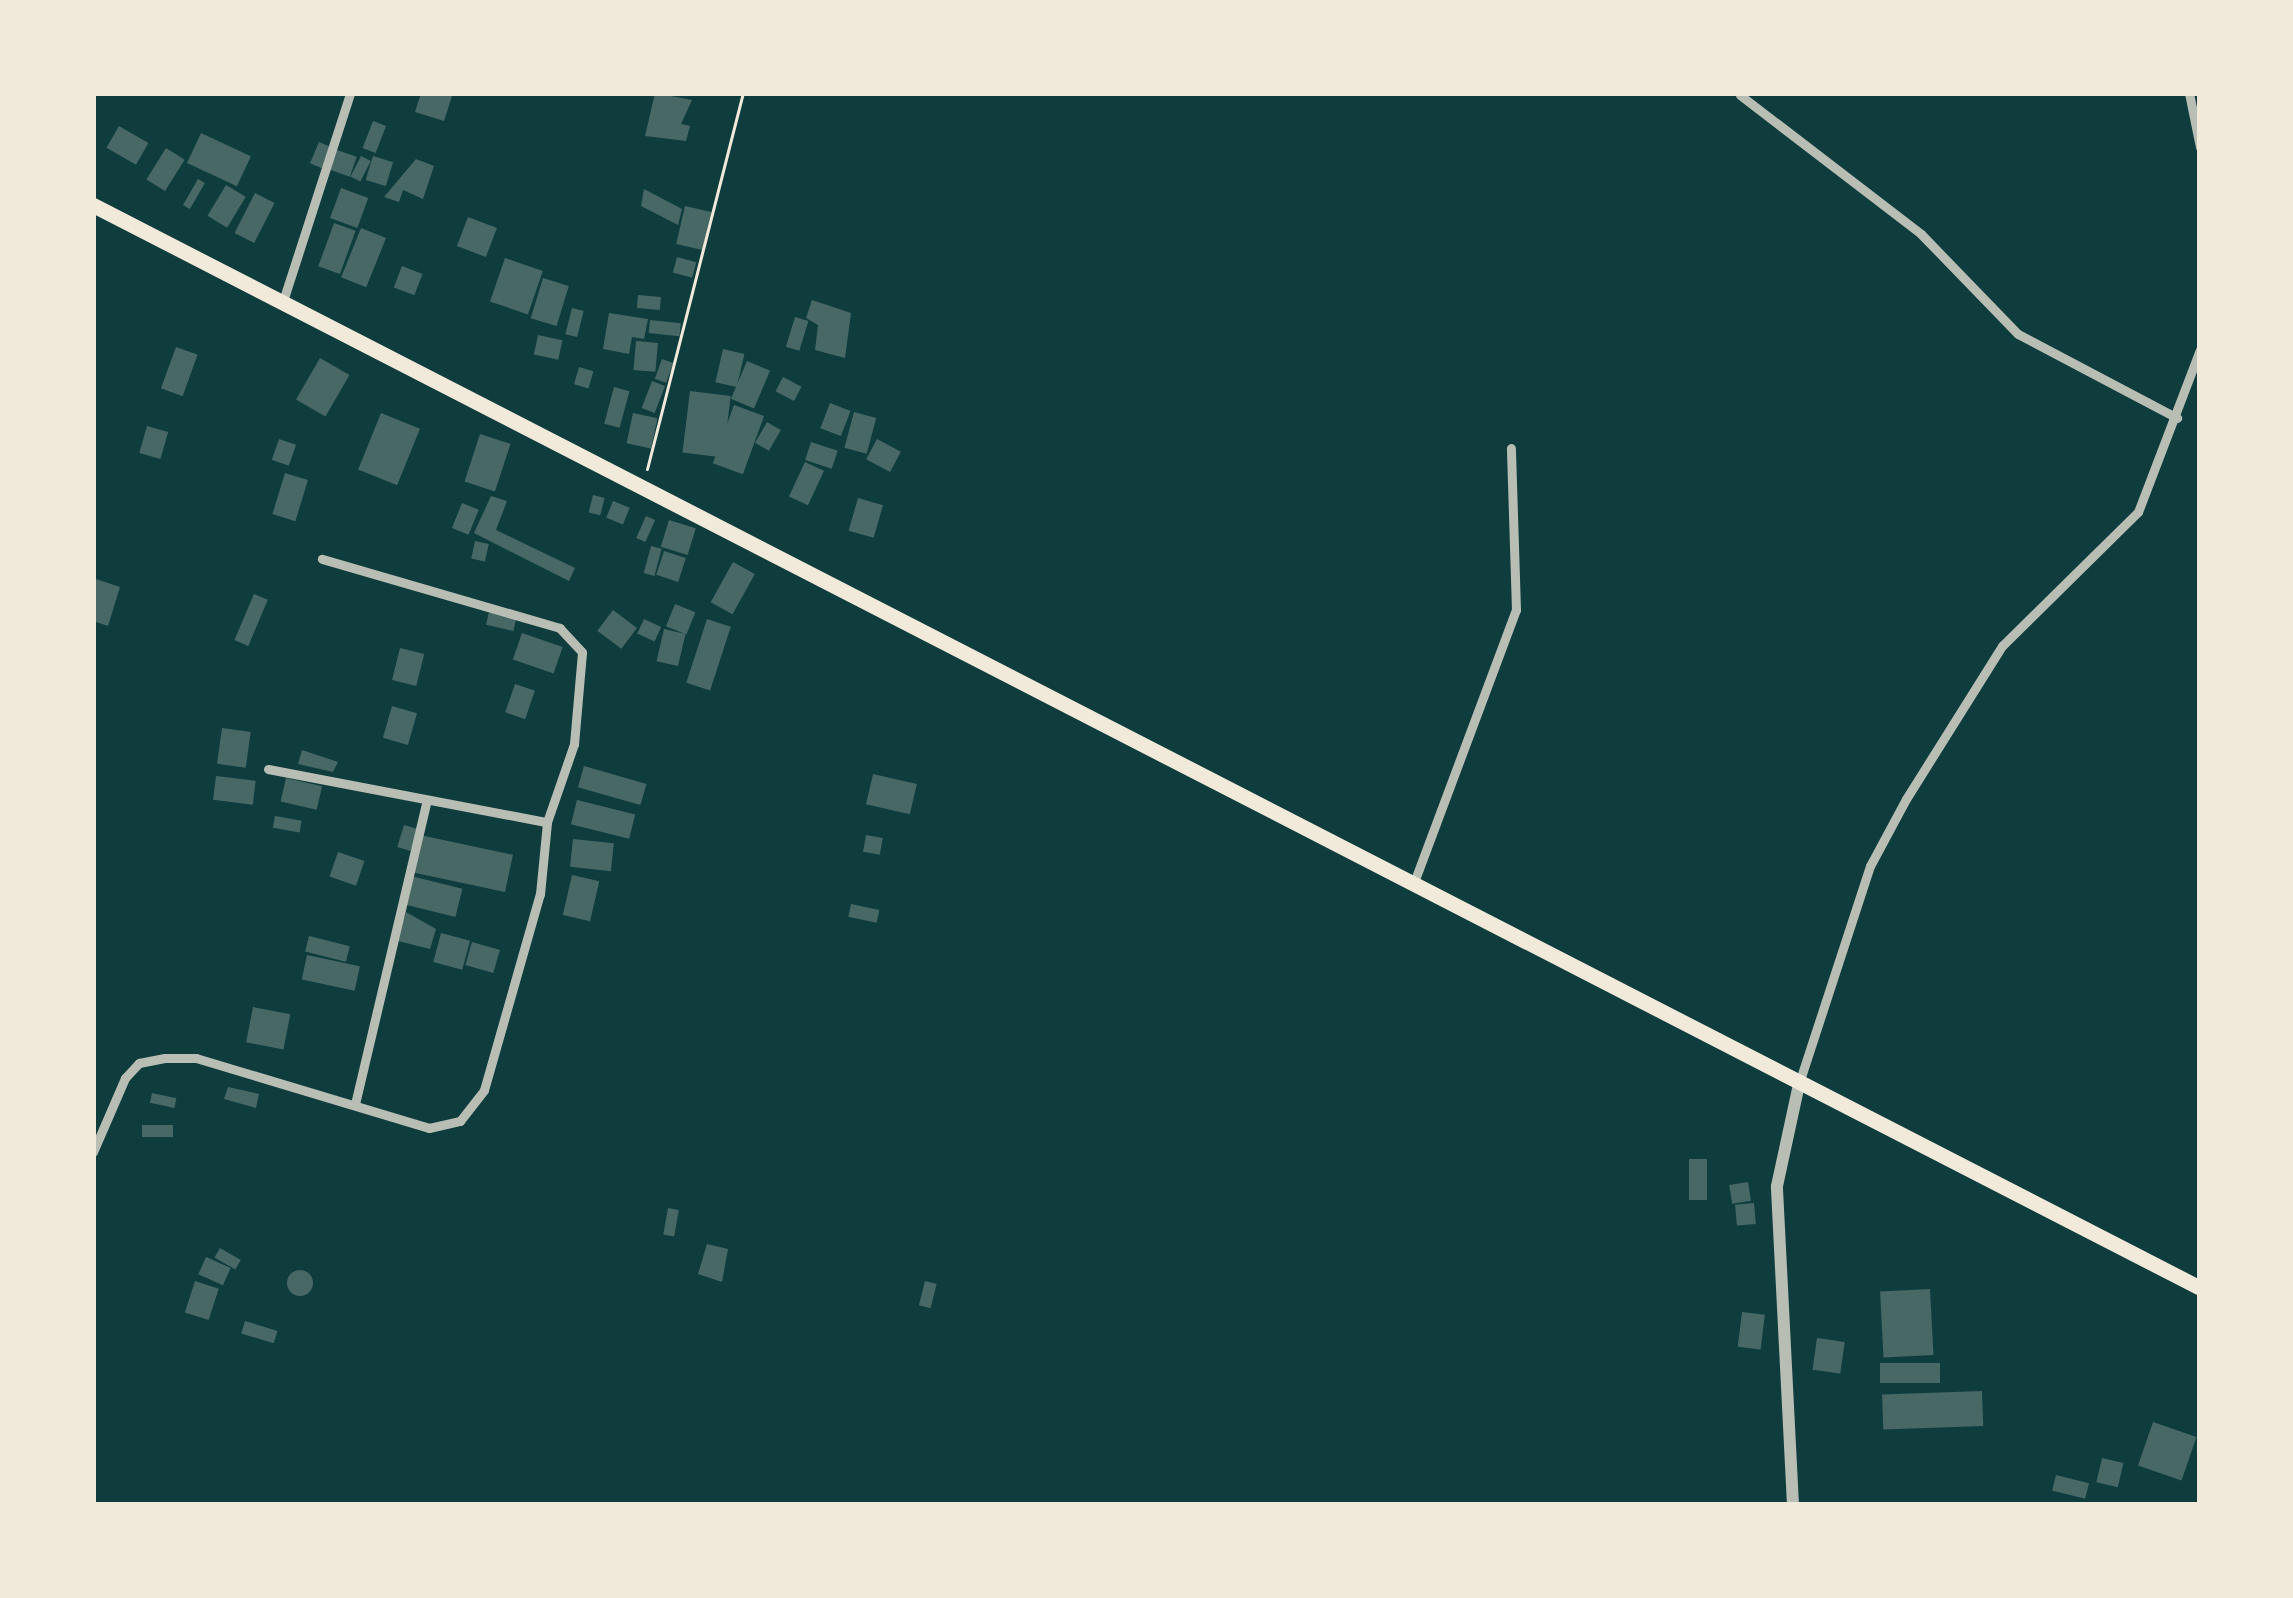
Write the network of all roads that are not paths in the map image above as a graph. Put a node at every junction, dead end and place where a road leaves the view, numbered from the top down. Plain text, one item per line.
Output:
1 (350, 93) edge
2 (2189, 93) edge
3 (1741, 94) edge
4 (2200, 147) edge
5 (93, 205) edge
6 (283, 302) junction
7 (2200, 350) edge
8 (2177, 418) junction
9 (1511, 448) dead end
10 (322, 559) dead end
11 (268, 769) dead end
12 (427, 800) junction
13 (547, 821) junction
14 (1413, 885) junction
15 (1801, 1080) junction
16 (355, 1104) junction
17 (93, 1152) edge
18 (2200, 1288) edge
19 (1792, 1505) edge

1 - 6 street
2 - 4 street
3 - 8 street
5 - 6 main road
6 - 14 main road
7 - 8 street
8 - 15 street
9 - 14 street
10 - 13 street
11 - 12 street
12 - 13 street
12 - 16 street
13 - 16 street
14 - 15 main road
15 - 18 main road
15 - 19 street
16 - 17 street

